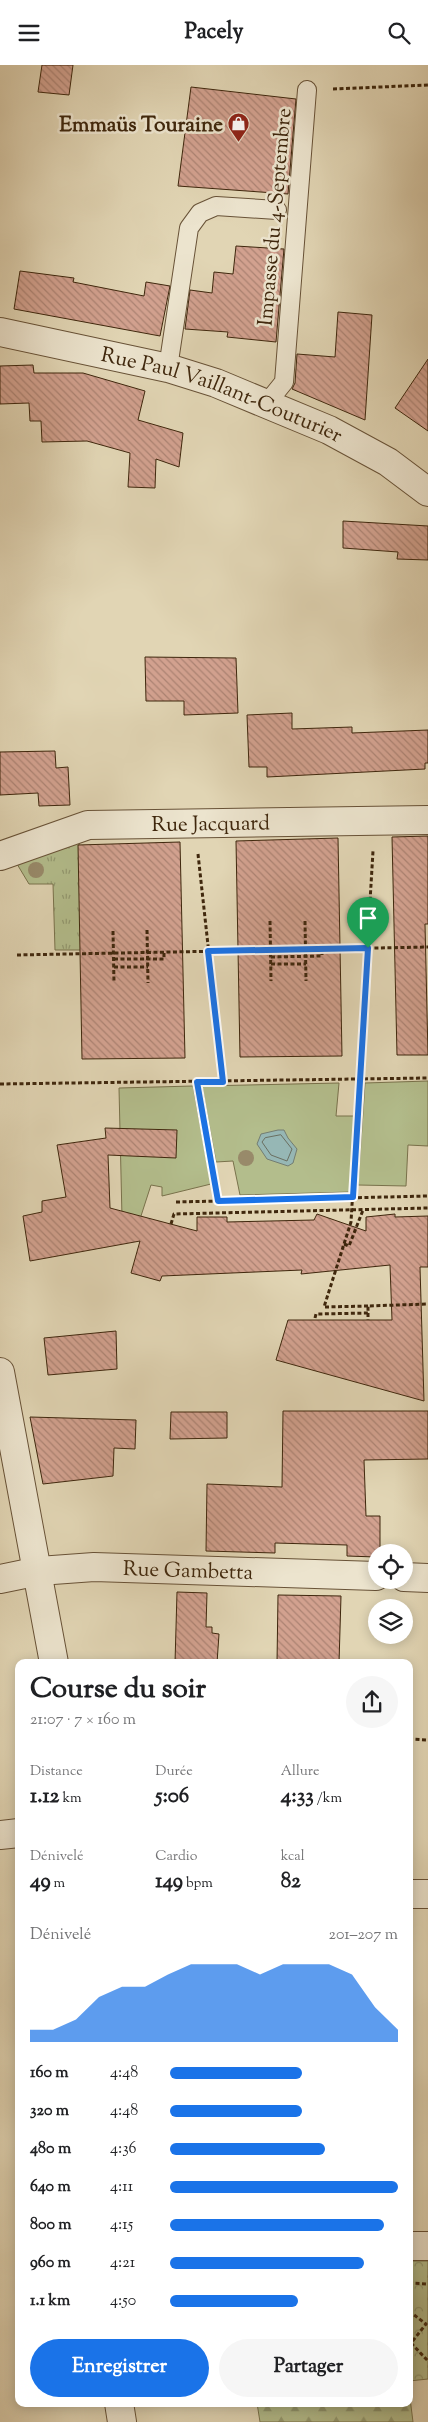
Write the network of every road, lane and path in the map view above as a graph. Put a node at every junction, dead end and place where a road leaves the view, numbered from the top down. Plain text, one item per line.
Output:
1 (428, 85) edge
2 (307, 89) joint
3 (277, 210) dead end
4 (0, 332) edge
5 (168, 368) junction
6 (267, 403) junction
7 (428, 492) edge
8 (428, 820) edge
9 (375, 821) junction
10 (195, 823) junction
11 (0, 856) edge
12 (270, 921) dead end
13 (305, 921) dead end
14 (147, 930) dead end
15 (113, 931) dead end
16 (428, 947) edge
17 (368, 948) junction
18 (322, 949) junction
19 (208, 951) junction
20 (164, 952) junction
21 (17, 955) dead end
22 (271, 957) junction
23 (114, 959) junction
24 (271, 964) junction
25 (306, 964) junction
26 (114, 967) junction
27 (148, 967) junction
28 (271, 981) dead end
29 (306, 981) dead end
30 (114, 983) dead end
31 (148, 983) dead end
32 (428, 1077) edge
33 (361, 1079) junction
34 (197, 1082) junction
35 (223, 1082) junction
36 (0, 1084) edge
37 (428, 1196) edge
38 (353, 1197) junction
39 (218, 1201) junction
40 (176, 1202) dead end
41 (428, 1208) edge
42 (363, 1209) junction
43 (171, 1224) dead end
44 (344, 1244) junction
45 (428, 1304) edge
46 (368, 1306) junction
47 (368, 1313) junction
48 (315, 1318) dead end
49 (368, 1320) dead end
50 (0, 1372) edge
51 (39, 1571) junction
52 (368, 1576) edge
53 (413, 1577) edge
54 (428, 1578) edge
55 (0, 1579) edge
56 (53, 1659) edge
57 (413, 1739) edge
58 (428, 1740) edge
59 (15, 1833) edge
60 (0, 1835) edge
61 (413, 1894) edge
62 (428, 1894) edge
63 (413, 2246) edge
64 (428, 2246) edge
65 (413, 2283) edge
66 (428, 2284) edge
67 (413, 2314) edge
68 (427, 2323) edge
69 (413, 2339) edge
70 (413, 2345) edge
71 (428, 2361) edge
72 (120, 2407) edge
73 (122, 2422) edge

1 - 2 path, Impasse du 4-Septembre
2 - 6 lane, Impasse du 4-Septembre
3 - 5 lane
4 - 5 street, Rue Paul Vaillant-Couturier
5 - 6 street, Rue Paul Vaillant-Couturier
6 - 7 street, Rue Paul Vaillant-Couturier
8 - 9 street, Rue Jacquard
9 - 10 street, Rue Jacquard
9 - 17 path
10 - 11 street, Rue Jacquard
10 - 19 path
12 - 22 path, bridge
13 - 25 path, bridge
14 - 27 path, bridge
15 - 23 path, bridge
16 - 17 path
17 - 18 path
17 - 33 path
18 - 19 path
18 - 22 path
19 - 20 path
19 - 35 path
20 - 21 path
20 - 23 path
22 - 24 path, bridge
23 - 26 path, bridge
24 - 25 path
24 - 28 path, bridge
25 - 29 path, bridge
26 - 27 path
26 - 30 path, bridge
27 - 31 path, bridge
32 - 33 path
33 - 35 path
33 - 38 path
34 - 35 path
34 - 36 path
34 - 39 path
37 - 38 path
38 - 39 path
38 - 44 path
39 - 40 path
41 - 42 path, bridge
42 - 43 path, bridge
42 - 44 path, bridge
44 - 46 path
45 - 46 path
46 - 47 path
47 - 48 path
47 - 49 path
50 - 51 street
51 - 52 street, Rue Gambetta
51 - 55 street, Rue Gambetta
51 - 56 street
53 - 54 street
57 - 58 path
59 - 60 street
61 - 62 street
63 - 64 street
65 - 66 path
67 - 68 path
68 - 69 path
70 - 71 path
72 - 73 street

